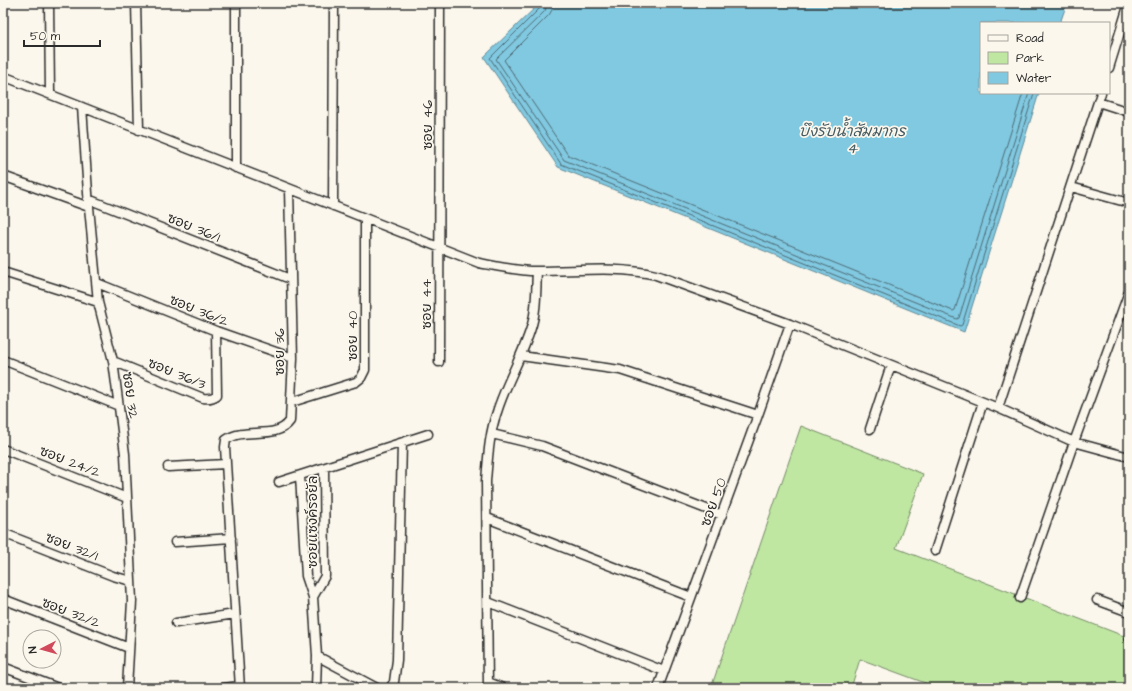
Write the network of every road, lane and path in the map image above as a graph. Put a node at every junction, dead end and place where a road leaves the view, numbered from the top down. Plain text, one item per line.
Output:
1 (49, 3) edge
2 (136, 3) edge
3 (236, 3) edge
4 (334, 3) edge
5 (440, 3) edge
6 (1129, 3) edge
7 (1110, 65) edge
8 (3, 76) edge
9 (50, 94) junction
10 (1101, 94) edge
11 (1098, 102) junction
12 (82, 107) junction
13 (1129, 112) edge
14 (139, 130) junction
15 (236, 168) junction
16 (3, 176) edge
17 (1071, 187) junction
18 (290, 189) junction
19 (89, 203) junction
20 (1129, 203) edge
21 (333, 206) junction
22 (365, 219) junction
23 (440, 247) junction
24 (537, 271) junction
25 (3, 272) edge
26 (290, 279) junction
27 (97, 283) junction
28 (1129, 292) edge
29 (98, 302) junction
30 (790, 324) junction
31 (216, 331) junction
32 (521, 356) junction
33 (293, 358) junction
34 (3, 360) edge
35 (113, 361) junction
36 (439, 362) dead end
37 (891, 365) junction
38 (292, 402) junction
39 (983, 402) junction
40 (119, 406) junction
41 (998, 408) junction
42 (758, 416) junction
43 (870, 429) dead end
44 (428, 434) dead end
45 (492, 434) junction
46 (1074, 442) junction
47 (402, 443) junction
48 (3, 449) edge
49 (1129, 457) edge
50 (226, 464) junction
51 (168, 467) dead end
52 (324, 468) junction
53 (300, 476) junction
54 (279, 482) dead end
55 (127, 498) junction
56 (722, 515) junction
57 (487, 518) junction
58 (3, 533) edge
59 (231, 538) junction
60 (175, 542) dead end
61 (935, 551) dead end
62 (131, 581) junction
63 (313, 597) junction
64 (691, 597) junction
65 (1020, 598) dead end
66 (3, 599) edge
67 (1096, 600) dead end
68 (488, 602) junction
69 (1129, 612) edge
70 (235, 614) junction
71 (176, 623) dead end
72 (130, 648) junction
73 (317, 656) junction
74 (3, 666) edge
75 (664, 671) junction
76 (488, 685) edge
77 (240, 687) edge
78 (58, 688) edge
79 (127, 688) edge
80 (223, 688) edge
81 (316, 688) edge
82 (377, 688) edge
83 (390, 688) edge
84 (503, 688) edge
85 (658, 688) edge

1 - 9 street
2 - 14 street
3 - 15 street
4 - 21 street
5 - 23 street, ซอย 46
6 - 7 street
8 - 9 street
9 - 12 street
10 - 11 street
11 - 13 street
11 - 17 street
12 - 14 street
12 - 19 street, ซอย 32
14 - 15 street
15 - 18 street
16 - 19 street, ซอย 36/1
17 - 20 street
17 - 41 street
18 - 21 street
18 - 26 street, ซอย 36
19 - 26 street, ซอย 36/1
19 - 27 street, ซอย 32
21 - 22 street
22 - 23 street
22 - 38 street, ซอย 40
23 - 24 street
23 - 36 street, ซอย 44
24 - 30 street
24 - 32 street
25 - 29 street
26 - 33 street, ซอย 36
27 - 29 street, ซอย 32
27 - 31 street, ซอย 36/2
28 - 46 street
29 - 35 street, ซอย 32
30 - 37 street
30 - 42 street, ซอย 50
31 - 33 street, ซอย 36/2
31 - 35 street, ซอย 36/3
32 - 42 street
32 - 45 street
33 - 38 street, ซอย 36
34 - 40 street
35 - 40 street, ซอย 32
37 - 39 street
37 - 43 street
38 - 50 street, ซอย 36
39 - 41 street
39 - 61 street
40 - 55 street, ซอย 32
41 - 46 street
42 - 56 street, ซอย 50
44 - 47 street
45 - 56 street
45 - 57 street
46 - 49 street
46 - 65 street
47 - 52 street
47 - 83 street
48 - 55 street, ซอย 24/2
50 - 51 street
50 - 59 street, ซอย 36
52 - 53 street
52 - 63 street, ซอยแซงค์รอยัล
53 - 54 street
53 - 63 street, ซอยแซงค์รอยัล
55 - 62 street, ซอย 32
56 - 64 street, ซอย 50
57 - 64 street
57 - 68 street
58 - 62 street, ซอย 32/1
59 - 60 street
59 - 70 street, ซอย 36
62 - 72 street, ซอย 32
63 - 73 street, ซอยแซงค์รอยัล
64 - 75 street, ซอย 50
66 - 72 street, ซอย 32/2
67 - 69 street
68 - 75 street
68 - 76 street
70 - 71 street
70 - 77 street, ซอย 36
72 - 79 street, ซอย 32
73 - 81 street, ซอยแซงค์รอยัล
73 - 82 street
74 - 78 street
75 - 85 street, ซอย 50
76 - 84 street
77 - 80 street, ซอย 36

